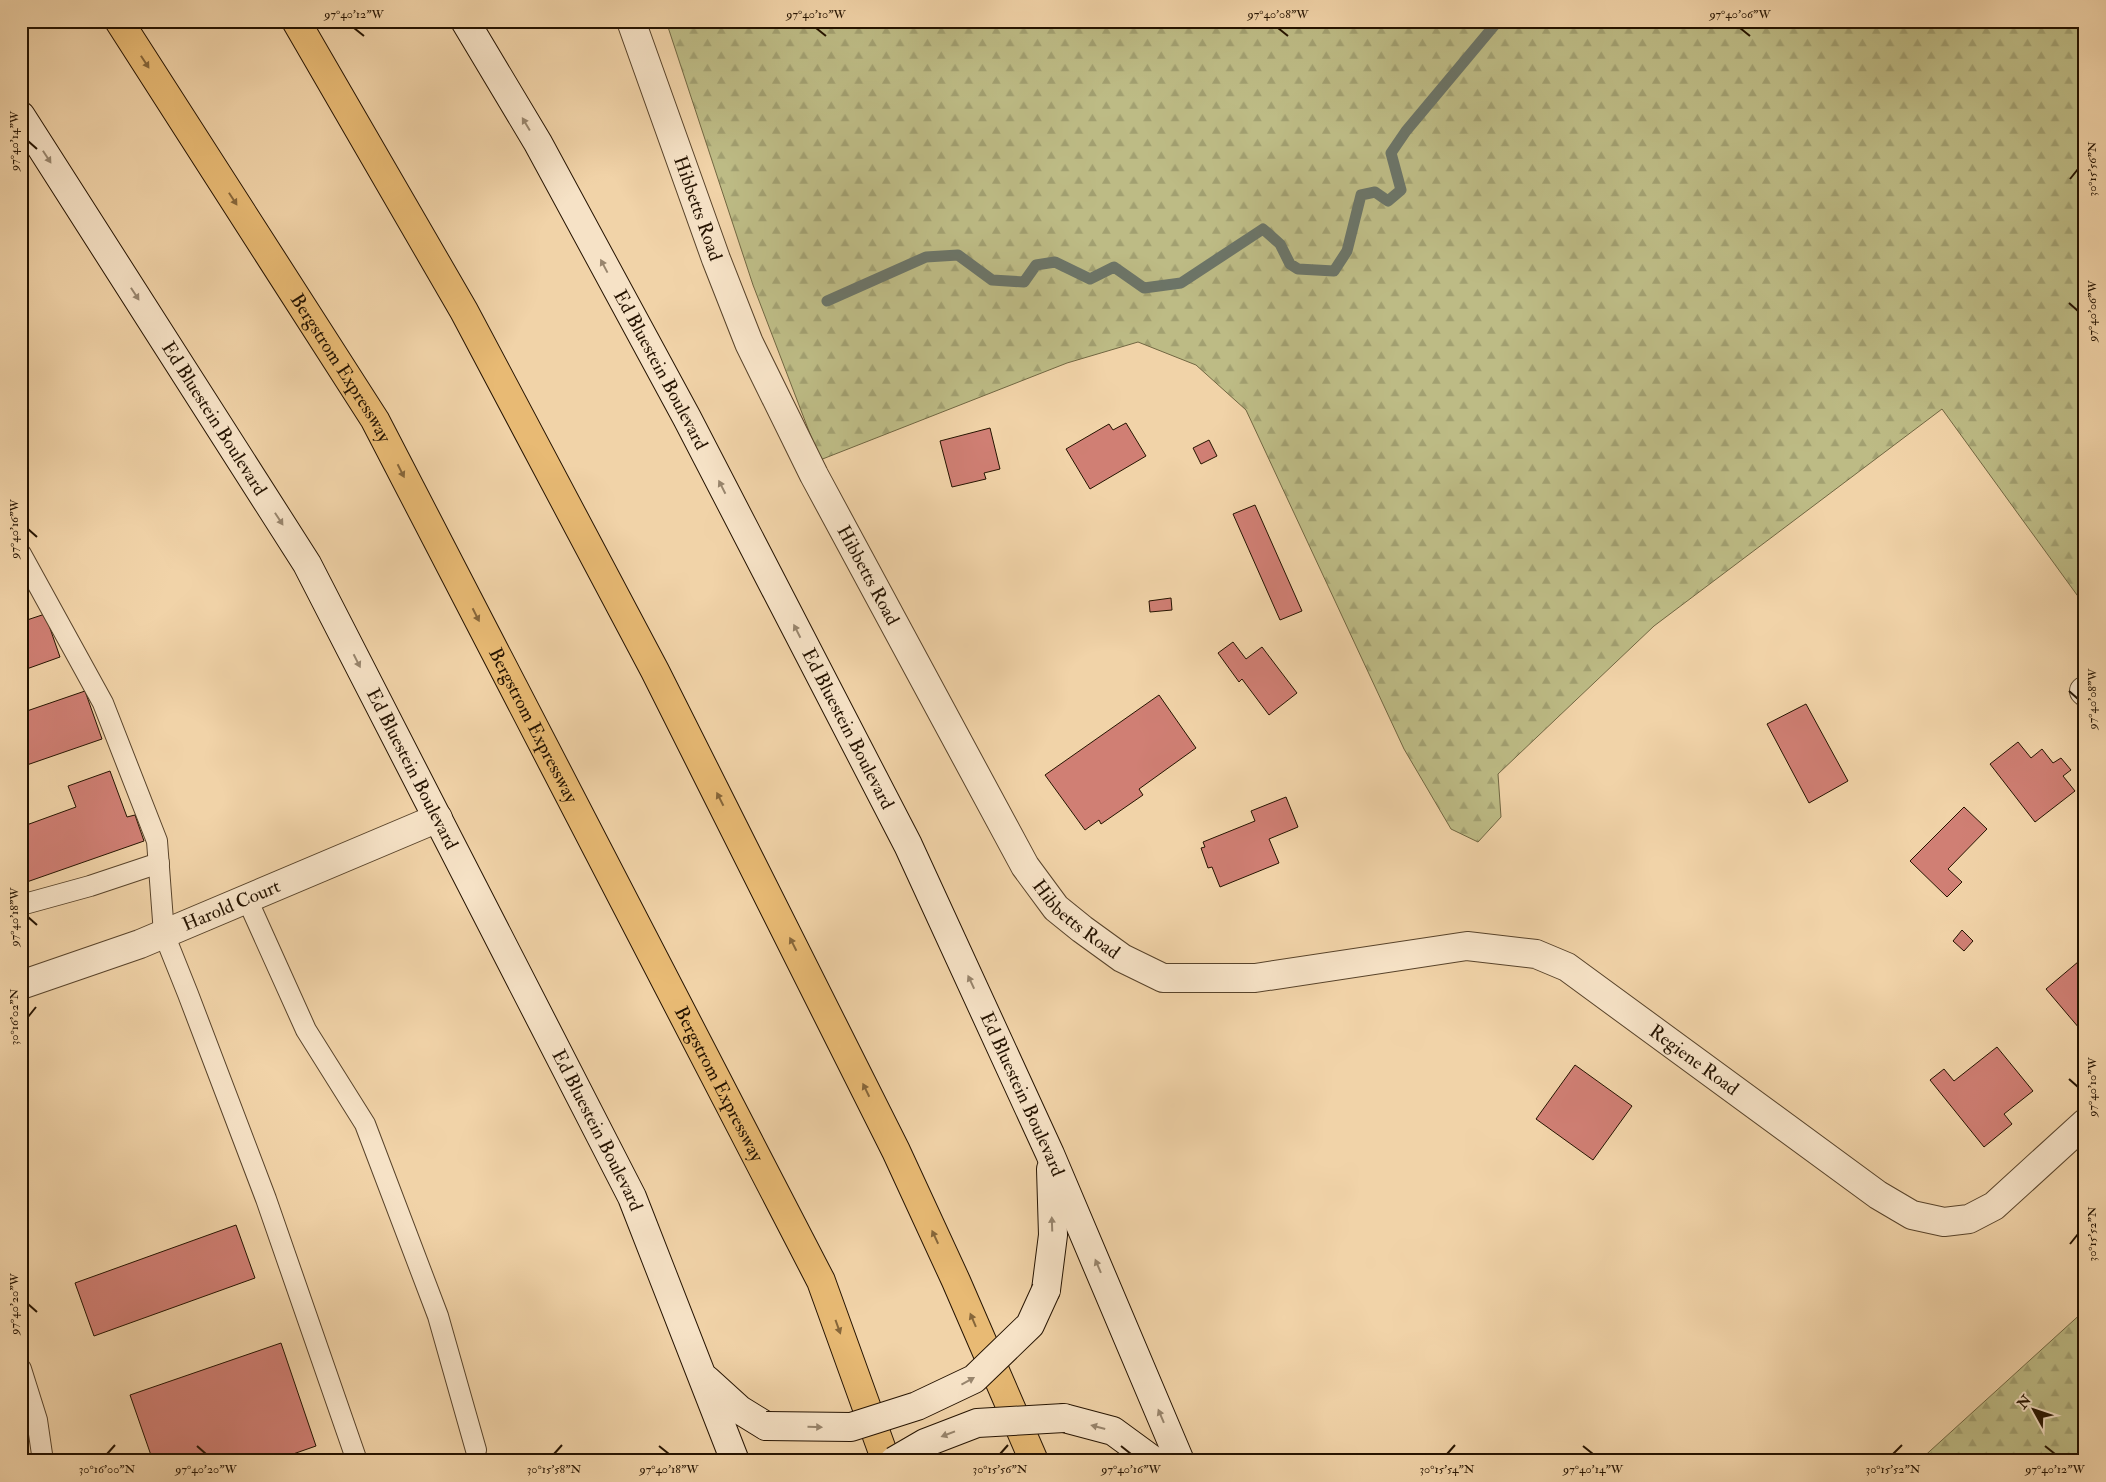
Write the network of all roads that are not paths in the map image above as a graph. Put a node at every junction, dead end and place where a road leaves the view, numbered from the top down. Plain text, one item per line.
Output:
1 (119, 21) edge
2 (296, 21) edge
3 (465, 21) edge
4 (631, 21) edge
5 (21, 116) edge
6 (21, 554) edge
7 (438, 818) junction
8 (159, 863) junction
9 (247, 898) junction
10 (21, 905) edge
11 (164, 934) junction
12 (1255, 978) joint
13 (21, 985) edge
14 (2085, 1123) edge
15 (1050, 1154) junction
16 (21, 1369) edge
17 (702, 1376) junction
18 (476, 1450) dead end
19 (43, 1461) edge
20 (357, 1461) edge
21 (735, 1461) edge
22 (886, 1461) edge
23 (894, 1461) edge
24 (1034, 1461) edge
25 (1154, 1461) edge
26 (1180, 1461) edge

1 -> 22 highway, Bergstrom Expressway
24 -> 2 highway
15 -> 3 main road, Ed Bluestein Boulevard
4 - 12 main road, Hibbetts Road
5 -> 7 main road, Ed Bluestein Boulevard
6 - 8 lane
7 - 9 main road, Harold Court
7 - 17 main road, Ed Bluestein Boulevard
8 - 10 lane
8 - 11 lane
9 - 11 main road, Harold Court
9 - 18 lane
11 - 13 main road, Harold Court
11 - 20 lane
12 - 14 main road, Regiene Road
17 -> 15 main road, bridge
26 -> 15 main road, Ed Bluestein Boulevard
16 - 19 lane
17 - 21 main road, Ed Bluestein Boulevard
25 -> 23 main road, bridge

